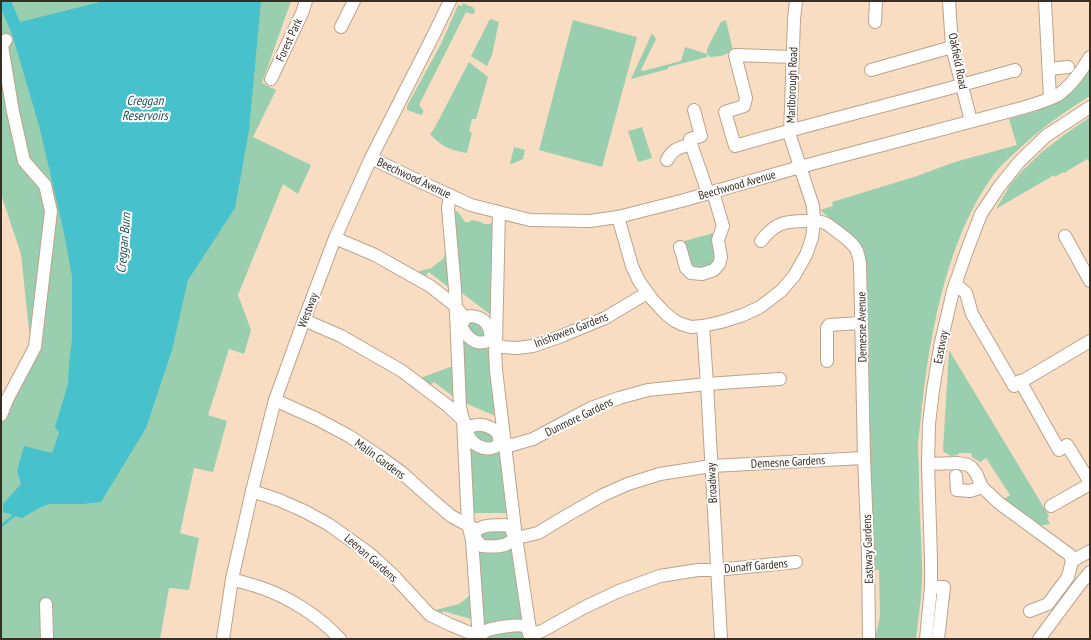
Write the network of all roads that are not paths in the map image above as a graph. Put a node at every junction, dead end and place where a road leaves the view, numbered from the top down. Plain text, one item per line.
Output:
1 (306, 1) edge
2 (354, 1) edge
3 (450, 1) edge
4 (796, 1) edge
5 (876, 1) edge
6 (949, 1) edge
7 (1045, 1) edge
8 (875, 22) dead end
9 (341, 27) dead end
10 (6, 40) dead end
11 (952, 47) junction
12 (793, 57) junction
13 (1090, 57) edge
14 (1068, 67) dead end
15 (1048, 69) junction
16 (870, 70) dead end
17 (1015, 71) dead end
18 (271, 79) dead end
19 (963, 85) junction
20 (1050, 98) junction
21 (1090, 107) edge
22 (694, 110) dead end
23 (971, 121) junction
24 (790, 131) junction
25 (691, 144) junction
26 (371, 158) junction
27 (667, 160) dead end
28 (800, 167) junction
29 (711, 192) junction
30 (450, 195) junction
31 (499, 212) junction
32 (618, 217) junction
33 (814, 221) junction
34 (1065, 236) dead end
35 (335, 238) junction
36 (761, 241) dead end
37 (680, 247) dead end
38 (1090, 281) edge
39 (955, 284) junction
40 (646, 292) junction
41 (455, 307) junction
42 (465, 318) junction
43 (304, 320) junction
44 (862, 323) junction
45 (703, 326) junction
46 (1090, 340) edge
47 (493, 342) junction
48 (827, 361) dead end
49 (780, 379) dead end
50 (1020, 381) junction
51 (707, 384) junction
52 (275, 400) junction
53 (1, 415) edge
54 (467, 424) junction
55 (503, 444) junction
56 (864, 458) junction
57 (928, 464) junction
58 (711, 466) junction
59 (956, 476) dead end
60 (1090, 483) edge
61 (982, 487) junction
62 (252, 491) junction
63 (1051, 506) dead end
64 (472, 527) junction
65 (515, 537) junction
66 (1090, 551) edge
67 (1072, 561) junction
68 (796, 562) dead end
69 (716, 570) junction
70 (1090, 572) edge
71 (232, 579) junction
72 (931, 587) junction
73 (46, 604) dead end
74 (1030, 611) dead end
75 (531, 637) edge
76 (479, 638) edge
77 (47, 639) edge
78 (223, 639) edge
79 (340, 639) edge
80 (720, 639) edge
81 (869, 639) edge
82 (926, 639) edge
83 (938, 639) edge
84 (1039, 639) edge

1 - 18 street, Forest Park
2 - 9 street
3 - 26 street, Westway
4 - 12 street, Marlborough Road
5 - 8 street
6 - 11 street, Oakfield Road
7 - 15 street
10 - 53 street
11 - 16 street
11 - 19 street, Oakfield Road
12 - 24 street, Marlborough Road
12 - 24 street
13 - 20 street, Beechwood Avenue
14 - 15 street
15 - 20 street
17 - 19 street
19 - 23 street, Oakfield Road
19 - 24 street
20 - 23 street, Beechwood Avenue
21 - 39 street, Eastway
22 - 25 street
23 - 28 street, Beechwood Avenue
24 - 28 street, Marlborough Road
25 - 27 street
25 - 29 street
26 - 30 street, Beechwood Avenue
26 - 35 street, Westway
28 - 29 street, Beechwood Avenue
28 - 33 street, Marlborough Road
29 - 32 street, Beechwood Avenue
29 - 37 street
30 - 31 street, Beechwood Avenue
30 - 41 street
31 - 32 street, Beechwood Avenue
31 - 47 street
32 - 40 street, Marlborough Road
33 - 36 street
33 - 44 street, Demesne Avenue
33 - 45 street, Marlborough Road
34 - 38 street
35 - 41 street
35 - 43 street, Westway
39 - 50 street
39 - 57 street, Eastway
40 - 45 street, Marlborough Road
40 - 47 street, Inishowen Gardens
41 - 42 street
41 - 54 street
42 - 47 street
42 - 47 street, Inishowen Gardens
43 - 52 street, Westway
43 - 54 street
44 - 48 street
44 - 56 street, Demesne Avenue
45 - 51 street, Broadway
46 - 50 street
47 - 55 street
49 - 51 street, Dunmore Gardens
50 - 60 street
51 - 55 street, Dunmore Gardens
51 - 58 street, Broadway
52 - 62 street, Westway
52 - 64 street, Malin Gardens
54 - 55 street
54 - 55 street, Dunmore Gardens
54 - 64 street
55 - 65 street
56 - 58 street, Demesne Gardens
56 - 81 street, Eastway Gardens
57 - 61 street
57 - 72 street, Eastway
58 - 65 street
58 - 69 street, Broadway
59 - 61 street
60 - 63 street
61 - 67 street
62 - 71 street, Westway
62 - 76 street, Leenan Gardens
64 - 65 street
64 - 65 street
64 - 76 street
65 - 75 street
66 - 67 street
67 - 74 street
68 - 69 street, Dunaff Gardens
69 - 75 street
69 - 80 street, Broadway
70 - 84 street
71 - 78 street, Westway
71 - 79 street
72 - 82 street, Eastway
72 - 83 street
73 - 77 street
75 - 76 street

